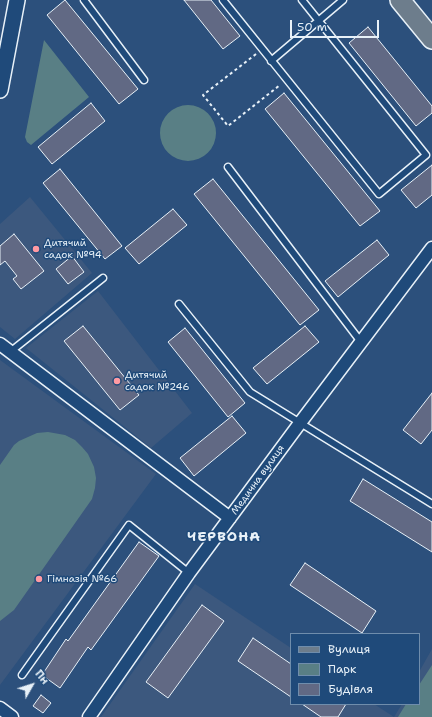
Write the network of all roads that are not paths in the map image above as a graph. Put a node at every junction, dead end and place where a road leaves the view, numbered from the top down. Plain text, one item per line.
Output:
1 (17, 0) edge
2 (84, 0) edge
3 (223, 0) edge
4 (302, 0) edge
5 (343, 0) edge
6 (400, 0) edge
7 (319, 20) junction
8 (432, 39) edge
9 (271, 61) junction
10 (144, 80) dead end
11 (1, 86) edge
12 (228, 167) dead end
13 (432, 248) edge
14 (103, 278) dead end
15 (179, 304) dead end
16 (361, 342) junction
17 (0, 344) edge
18 (10, 352) junction
19 (300, 423) junction
20 (432, 504) edge
21 (230, 518) junction
22 (189, 573) junction
23 (22, 675) dead end
24 (0, 708) edge
25 (12, 717) edge
26 (89, 717) edge

1 - 11 street
2 - 10 lane
3 - 9 lane
4 - 7 lane
5 - 7 lane
6 - 8 main road
7 - 9 lane
7 - 9 lane
12 - 16 lane
13 - 16 street, Медична вулиця
14 - 18 lane
15 - 19 lane
16 - 19 street, Медична вулиця
17 - 18 street
18 - 21 street
19 - 20 lane
19 - 21 street, Медична вулиця
21 - 22 street, Медична вулиця
22 - 23 lane
22 - 26 street, Медична вулиця
24 - 25 street

